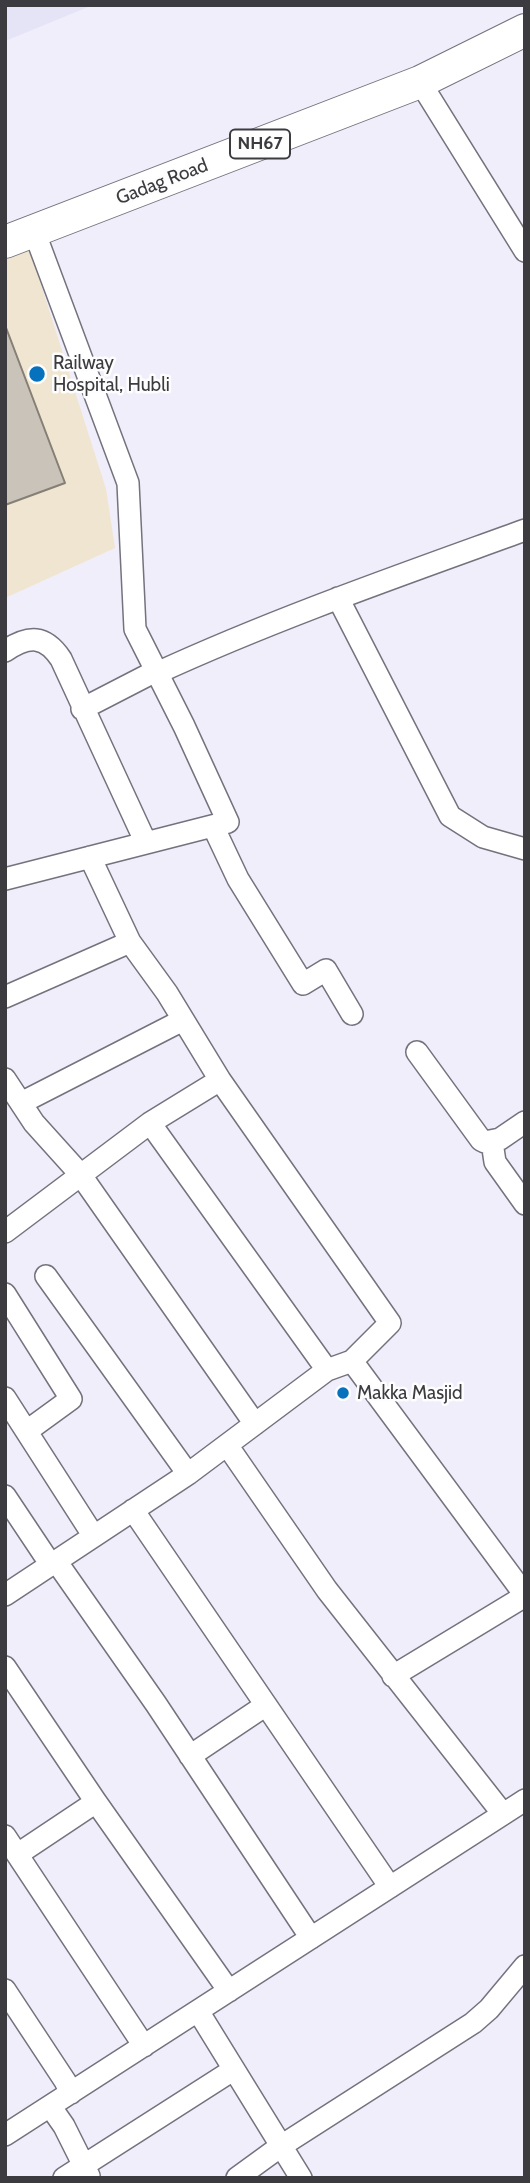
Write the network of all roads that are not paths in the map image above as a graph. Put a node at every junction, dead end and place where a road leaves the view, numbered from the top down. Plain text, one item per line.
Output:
1 (518, 34) edge
2 (420, 82) junction
3 (15, 233) edge
4 (525, 251) edge
5 (525, 530) edge
6 (338, 598) junction
7 (5, 651) edge
8 (157, 673) junction
9 (82, 709) junction
10 (213, 826) junction
11 (146, 843) junction
12 (525, 849) edge
13 (90, 858) junction
14 (5, 879) edge
15 (130, 942) junction
16 (5, 997) edge
17 (352, 1014) dead end
18 (183, 1020) junction
19 (417, 1052) dead end
20 (5, 1079) edge
21 (220, 1080) junction
22 (21, 1104) junction
23 (525, 1122) edge
24 (150, 1123) junction
25 (492, 1142) junction
26 (80, 1174) junction
27 (525, 1204) edge
28 (8, 1223) edge
29 (46, 1276) dead end
30 (5, 1294) edge
31 (352, 1361) junction
32 (327, 1370) junction
33 (5, 1398) edge
34 (255, 1424) junction
35 (27, 1431) junction
36 (227, 1445) junction
37 (188, 1474) junction
38 (5, 1496) edge
39 (133, 1510) junction
40 (93, 1535) junction
41 (53, 1563) junction
42 (5, 1595) edge
43 (525, 1596) edge
44 (5, 1667) edge
45 (393, 1676) junction
46 (266, 1705) junction
47 (190, 1756) junction
48 (525, 1800) edge
49 (96, 1802) junction
50 (503, 1814) junction
51 (5, 1836) edge
52 (18, 1854) junction
53 (390, 1887) junction
54 (311, 1938) junction
55 (525, 1966) edge
56 (5, 1990) edge
57 (229, 1991) junction
58 (198, 2011) junction
59 (144, 2046) junction
60 (233, 2070) junction
61 (71, 2093) junction
62 (50, 2106) junction
63 (5, 2135) edge
64 (281, 2146) junction
65 (87, 2171) edge
66 (64, 2178) edge
67 (237, 2178) edge
68 (301, 2178) edge

1 - 2 highway, Gadag Road / NH67
1 - 3 highway, Gadag Road / NH67
2 - 3 highway, Gadag Road / NH67
2 - 4 street
3 - 8 street
5 - 6 street
6 - 8 street
6 - 12 street
7 - 9 street
8 - 9 street
8 - 10 street
9 - 11 street
10 - 11 street
10 - 17 street
11 - 13 street
13 - 14 street
13 - 15 street
15 - 16 street
15 - 18 street
18 - 21 street
18 - 22 street
19 - 25 street
20 - 22 street
21 - 24 street
21 - 31 street
22 - 26 street
23 - 25 street
24 - 26 street
24 - 32 street
25 - 27 street
26 - 28 street
26 - 34 street
29 - 37 street
30 - 35 street
31 - 32 street
31 - 43 street
32 - 34 street
33 - 35 street
34 - 36 street
35 - 40 street
36 - 37 street
36 - 45 street
37 - 39 street
38 - 41 street
39 - 40 street
39 - 46 street
40 - 41 street
41 - 42 street
41 - 47 street
43 - 45 street
44 - 49 street
45 - 50 street
46 - 47 street
46 - 53 street
47 - 54 street
48 - 50 street
49 - 52 street
49 - 57 street
50 - 53 street
51 - 52 street
52 - 59 street
53 - 54 street
54 - 57 street
55 - 64 street
56 - 61 street
57 - 58 street
58 - 59 street
58 - 60 street
59 - 61 street
60 - 64 street
60 - 65 street
61 - 62 street
62 - 63 street
62 - 65 street
64 - 67 street
64 - 68 street
65 - 66 street

